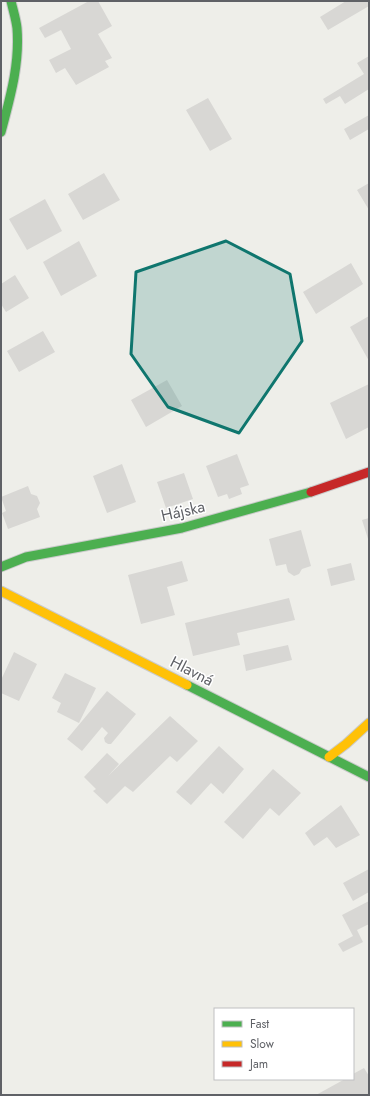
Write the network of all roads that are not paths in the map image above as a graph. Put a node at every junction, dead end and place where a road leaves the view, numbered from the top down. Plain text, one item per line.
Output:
1 (11, 1) edge
2 (1, 132) edge
3 (369, 472) edge
4 (1, 567) edge
5 (1, 591) edge
6 (369, 723) edge
7 (329, 757) junction
8 (369, 777) edge

1 - 2 street
3 - 4 street, Hájska
5 - 7 street, Hlavná
6 - 7 street
7 - 8 street, Hlavná

